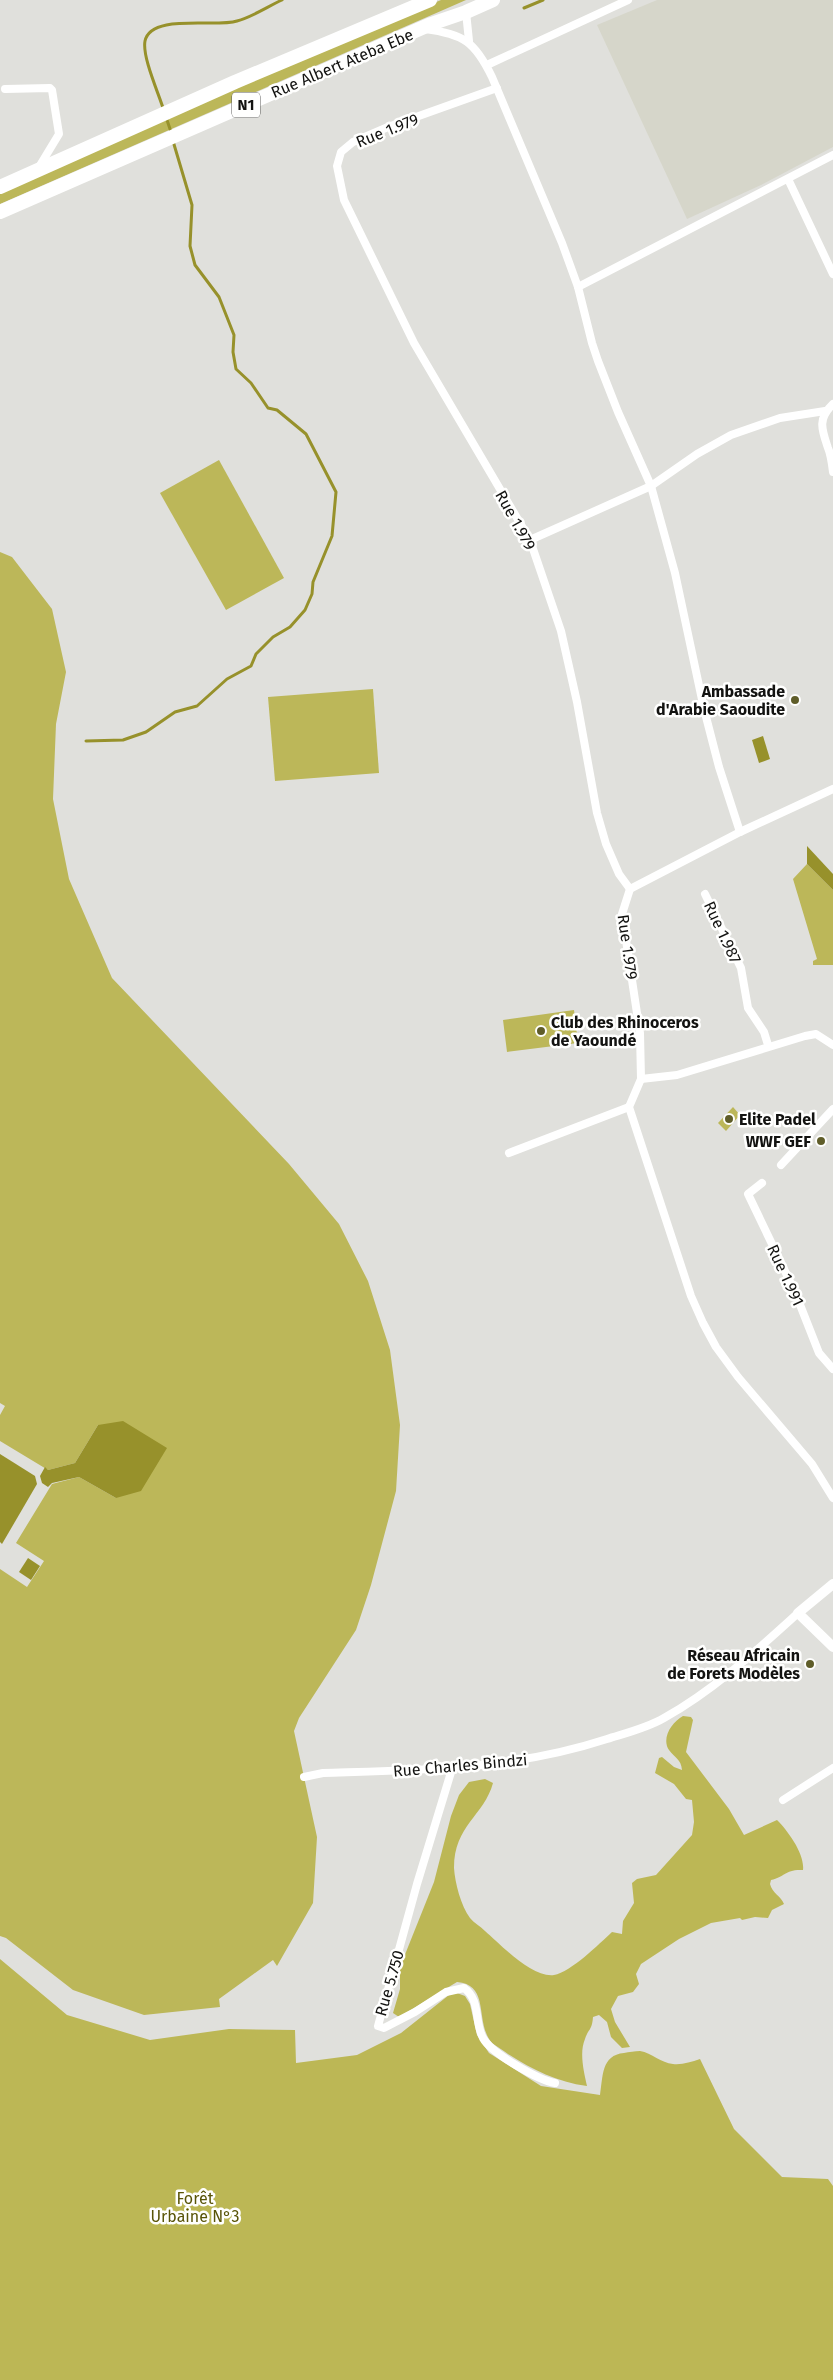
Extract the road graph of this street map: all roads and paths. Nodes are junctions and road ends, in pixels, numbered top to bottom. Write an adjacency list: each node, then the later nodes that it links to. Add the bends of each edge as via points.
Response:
1 (430, 0): 11 (highway, N1, via 235,82)
2 (493, 0): 4 (highway, Rue Albert Ateba Ebe / N1)
3 (628, 0): 7 (street)
4 (466, 12): 5 (highway, Rue Albert Ateba Ebe / N1); 6 (street)
5 (420, 29): 6 (street); 14 (highway, Rue Albert Ateba Ebe / N1)
6 (468, 41): 7 (street)
7 (486, 65): 8 (street)
8 (497, 88): 16 (street); 21 (street, Rue 1.979, via 353,142 341,152 337,166 344,200 414,343)
9 (5, 89): 11 (street, via 50,88 53,94 59,134)
10 (833, 155): 12 (street)
11 (37, 171): 13 (highway, N1)
12 (788, 179): 15 (street); 16 (street)
13 (0, 187)
14 (0, 212)
15 (833, 274)
16 (578, 287): 20 (street, via 592,343)
17 (833, 404): 18 (street)
18 (825, 411): 19 (street, via 821,431 829,449); 20 (street, via 780,418 731,435)
19 (833, 472)
20 (651, 486): 21 (street); 23 (street, via 675,573 704,709)
21 (530, 540): 24 (street, Rue 1.979, via 562,631 597,813 619,874)
22 (833, 788): 23 (street)
23 (740, 832): 24 (street)
24 (630, 889): 28 (street, Rue 1.979, via 622,914 640,1033)
25 (705, 894): 27 (street, Rue 1.987, via 741,968 748,1008 764,1032)
26 (833, 1045): 27 (street, via 816,1034)
27 (768, 1046): 28 (street, via 677,1075)
28 (641, 1079): 29 (street)
29 (629, 1107): 32 (street); 36 (street, via 691,1296 703,1323 738,1377 812,1464)
30 (831, 1111): 31 (street); 33 (street)
31 (833, 1121)
32 (509, 1153)
33 (781, 1165)
34 (762, 1183): 35 (street, Rue 1.991, via 748,1194 795,1292 819,1353)
35 (832, 1366)
36 (833, 1498)
37 (833, 1584): 38 (street, Rue Charles Bindzi)
38 (798, 1613): 39 (street); 41 (street, Rue Charles Bindzi, via 734,1670 663,1719 571,1751 524,1761)
39 (833, 1647)
40 (833, 1768): 43 (street)
41 (452, 1769): 42 (street, Rue Charles Bindzi, via 323,1773); 44 (street, Rue 5.750, via 378,2026 384,2028 446,1992 464,1988 473,1998 480,2031 488,2044 520,2068)
42 (304, 1777)
43 (782, 1800)
44 (555, 2083)

